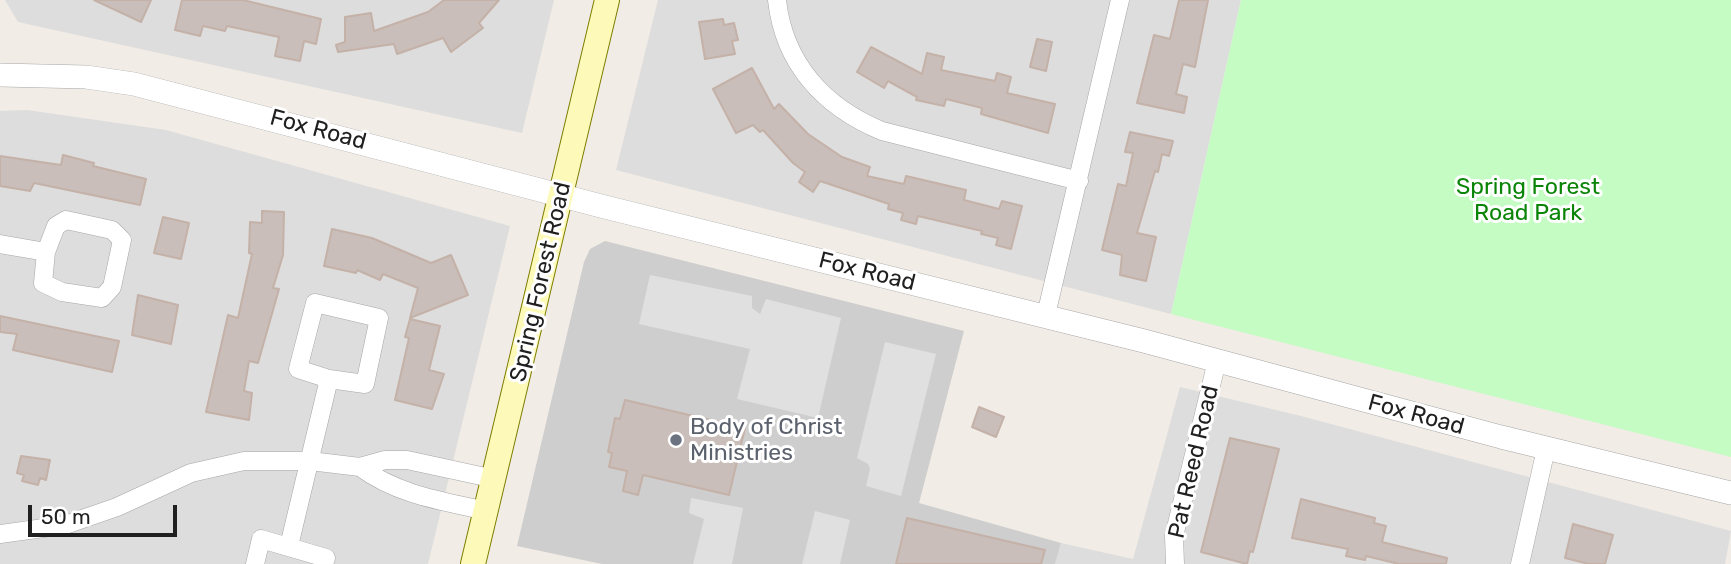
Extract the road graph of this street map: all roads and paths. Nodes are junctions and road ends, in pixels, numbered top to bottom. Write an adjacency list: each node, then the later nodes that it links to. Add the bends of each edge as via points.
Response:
1 (607, 0): 6 (main road, Spring Forest Road)
2 (776, 0): 5 (street, via 782,28 801,71 856,120 882,131)
3 (1120, 0): 5 (street)
4 (0, 75): 6 (street, Fox Road, via 86,77 134,84)
5 (1079, 181): 9 (street)
6 (561, 195): 9 (street, Fox Road); 15 (main road, Spring Forest Road)
7 (0, 244): 8 (street)
8 (46, 253): 8 (street, via 56,226 66,220 112,230 122,240 112,287 102,298 62,292 43,283)
9 (1046, 316): 10 (street, Fox Road)
10 (1217, 361): 12 (street, Fox Road); 23 (street, Pat Reed Road, via 1174,536)
11 (329, 379): 11 (street, via 298,369 314,303 379,318 365,384); 13 (street)
12 (1546, 449): 16 (street, Fox Road); 24 (street)
13 (310, 461): 14 (street); 18 (street, via 214,466 65,526); 19 (street)
14 (360, 467): 15 (street, via 407,460); 17 (street, via 403,491)
15 (495, 479): 17 (main road, Spring Forest Road)
16 (1731, 493)
17 (487, 511): 22 (main road, Spring Forest Road)
18 (0, 534)
19 (289, 546): 20 (street, via 261,539); 21 (street, via 326,558)
20 (255, 564)
21 (324, 564)
22 (473, 564)
23 (1175, 564)
24 (1520, 564)

